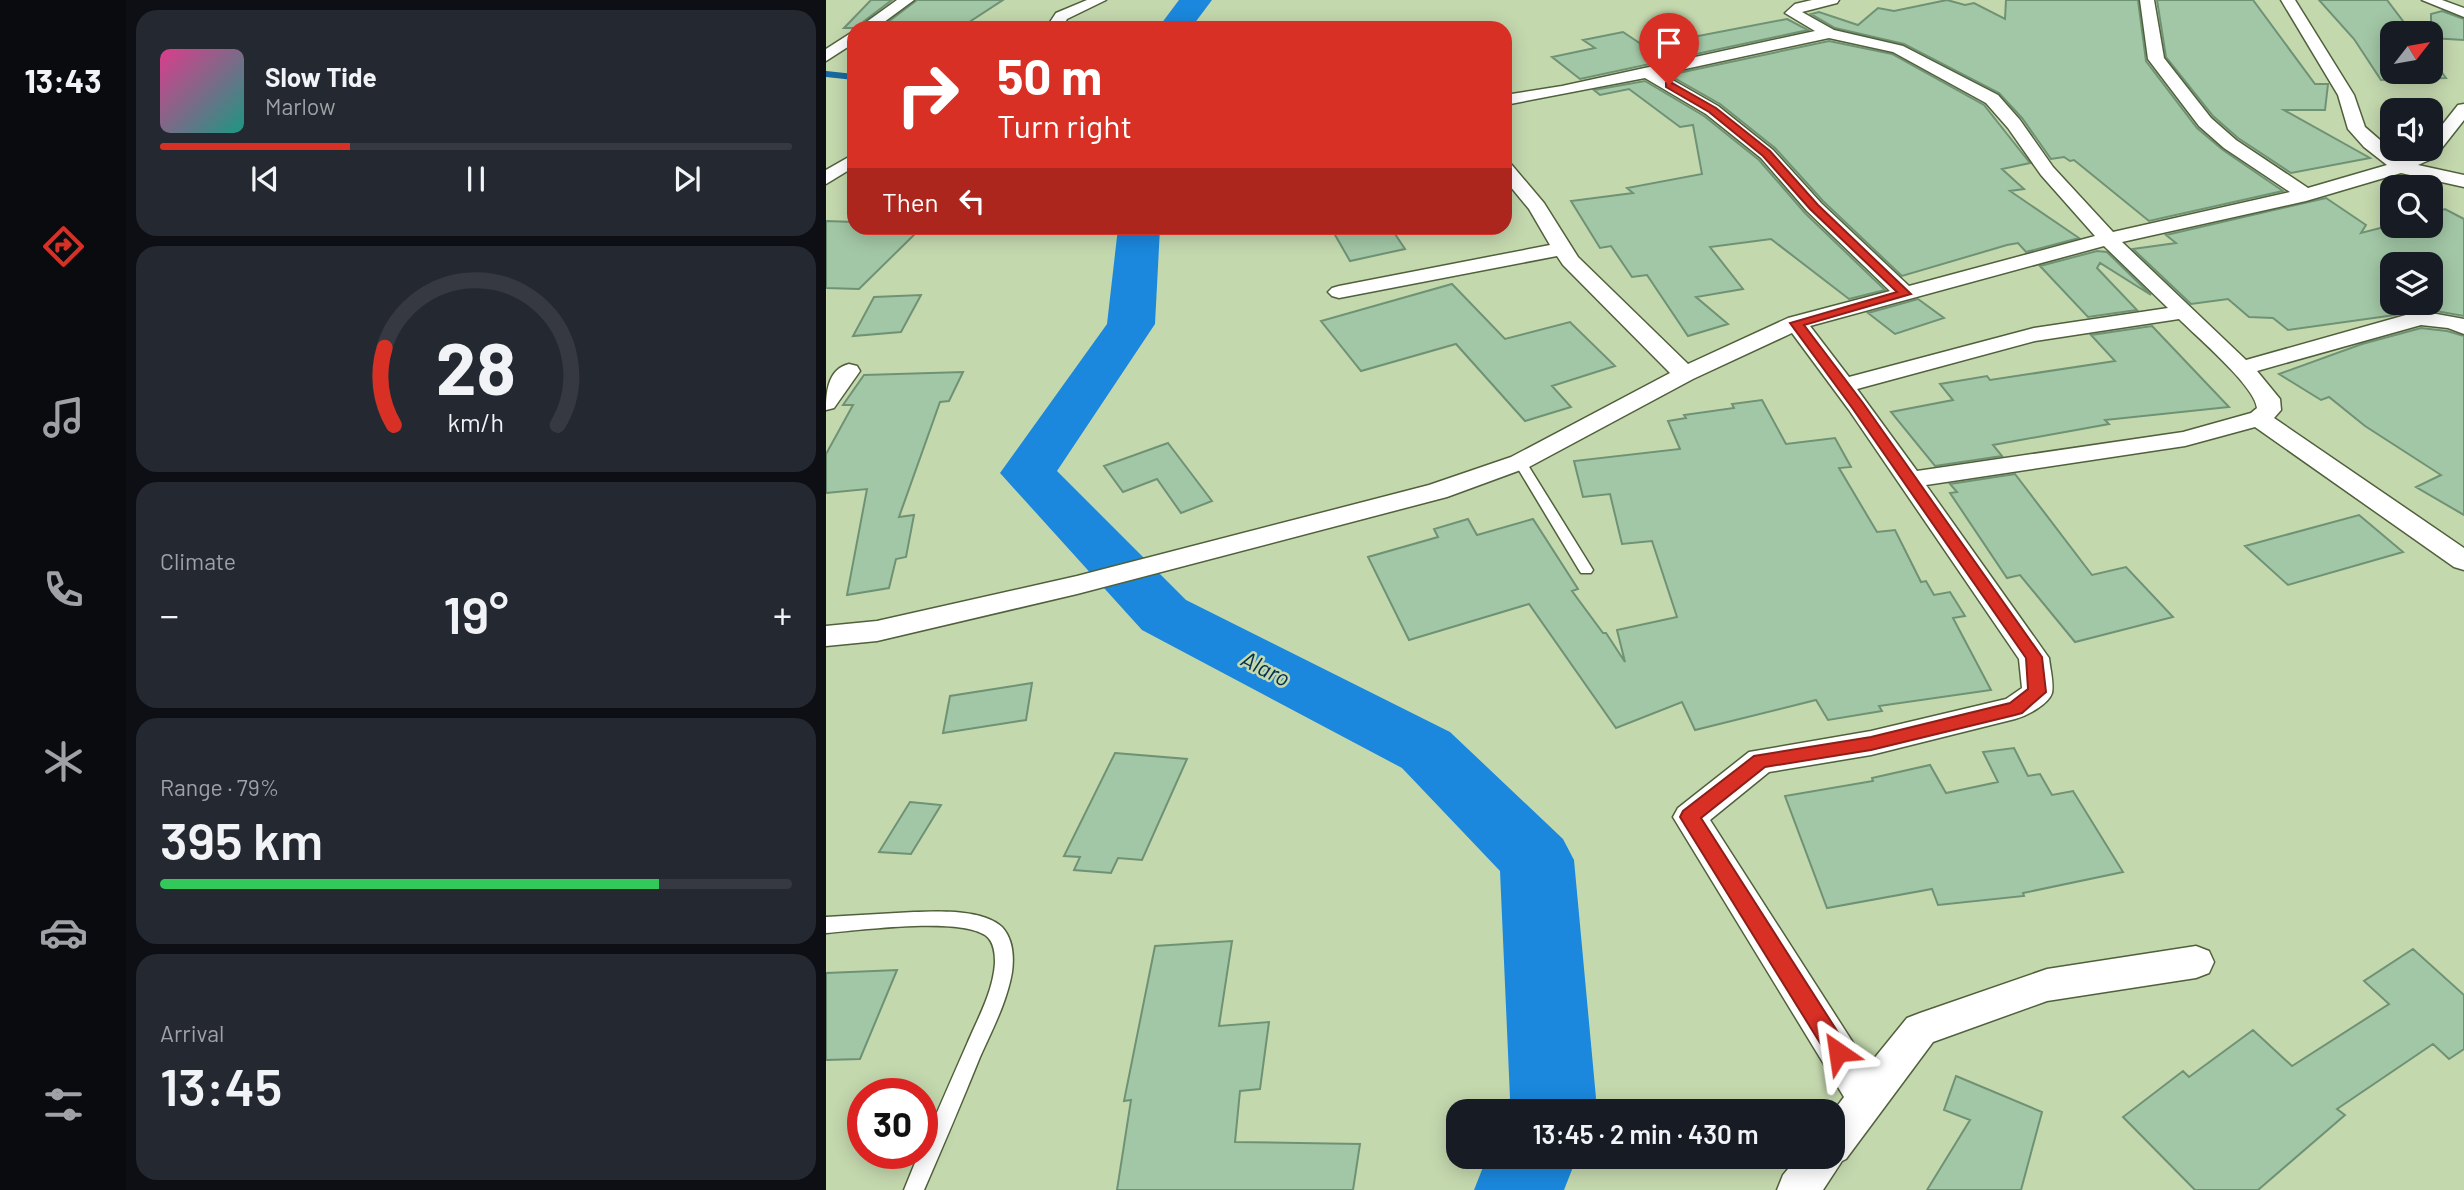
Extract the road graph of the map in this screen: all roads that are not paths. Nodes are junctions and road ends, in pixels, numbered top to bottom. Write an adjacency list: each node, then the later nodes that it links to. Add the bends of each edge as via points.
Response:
1 (906, 0): 8 (street)
2 (1099, 0): 9 (street)
3 (1832, 0): 10 (street, via 1792,13)
4 (2147, 0): 24 (street, via 2156,59 2205,122)
5 (2288, 0): 20 (street, via 2346,95 2357,129)
6 (2429, 0): 7 (street)
7 (2464, 13)
8 (876, 21)
9 (1059, 21)
10 (1829, 33): 13 (street); 25 (street, via 1898,49 1992,99 2047,171)
11 (847, 41): 12 (street)
12 (826, 56)
13 (1647, 72): 14 (street); 28 (street, via 1712,110 1767,154 1814,207)
14 (1512, 99)
15 (2464, 109): 16 (street)
16 (2443, 135)
17 (2413, 161): 20 (street)
18 (2438, 161): 23 (street)
19 (847, 164): 22 (street)
20 (2400, 167): 23 (street); 24 (street)
21 (1512, 177): 26 (street, via 1537,207)
22 (826, 178)
23 (2464, 180)
24 (2306, 195): 25 (street)
25 (2108, 239): 28 (street); 29 (street)
26 (1562, 249): 27 (street); 34 (street)
27 (1339, 292)
28 (1905, 294): 30 (street)
29 (2185, 312): 32 (street); 35 (street, via 2034,335)
30 (1796, 323): 34 (street); 35 (street)
31 (2464, 327): 32 (street, via 2420,318)
32 (2242, 368): 37 (street, via 2268,399 2269,410)
33 (849, 371): 36 (street)
34 (1685, 374): 38 (street)
35 (1843, 386): 39 (street)
36 (826, 403)
37 (2259, 418): 39 (street, via 2185,439); 40 (street)
38 (1520, 462): 41 (lane); 42 (street, via 1356,514 1077,585 877,631)
39 (1910, 480): 45 (street, via 2034,657 2037,692 2015,708 1871,743 1760,761 1690,817)
40 (2464, 561)
41 (1586, 570)
42 (826, 636)
43 (826, 925): 48 (lane, via 949,918 977,922 994,931 1004,951 996,998)
44 (2196, 962): 45 (street, via 2047,985 1920,1030)
45 (1867, 1099): 46 (street)
46 (1845, 1128)
47 (1814, 1169): 49 (street)
48 (914, 1190)
49 (1798, 1190)

